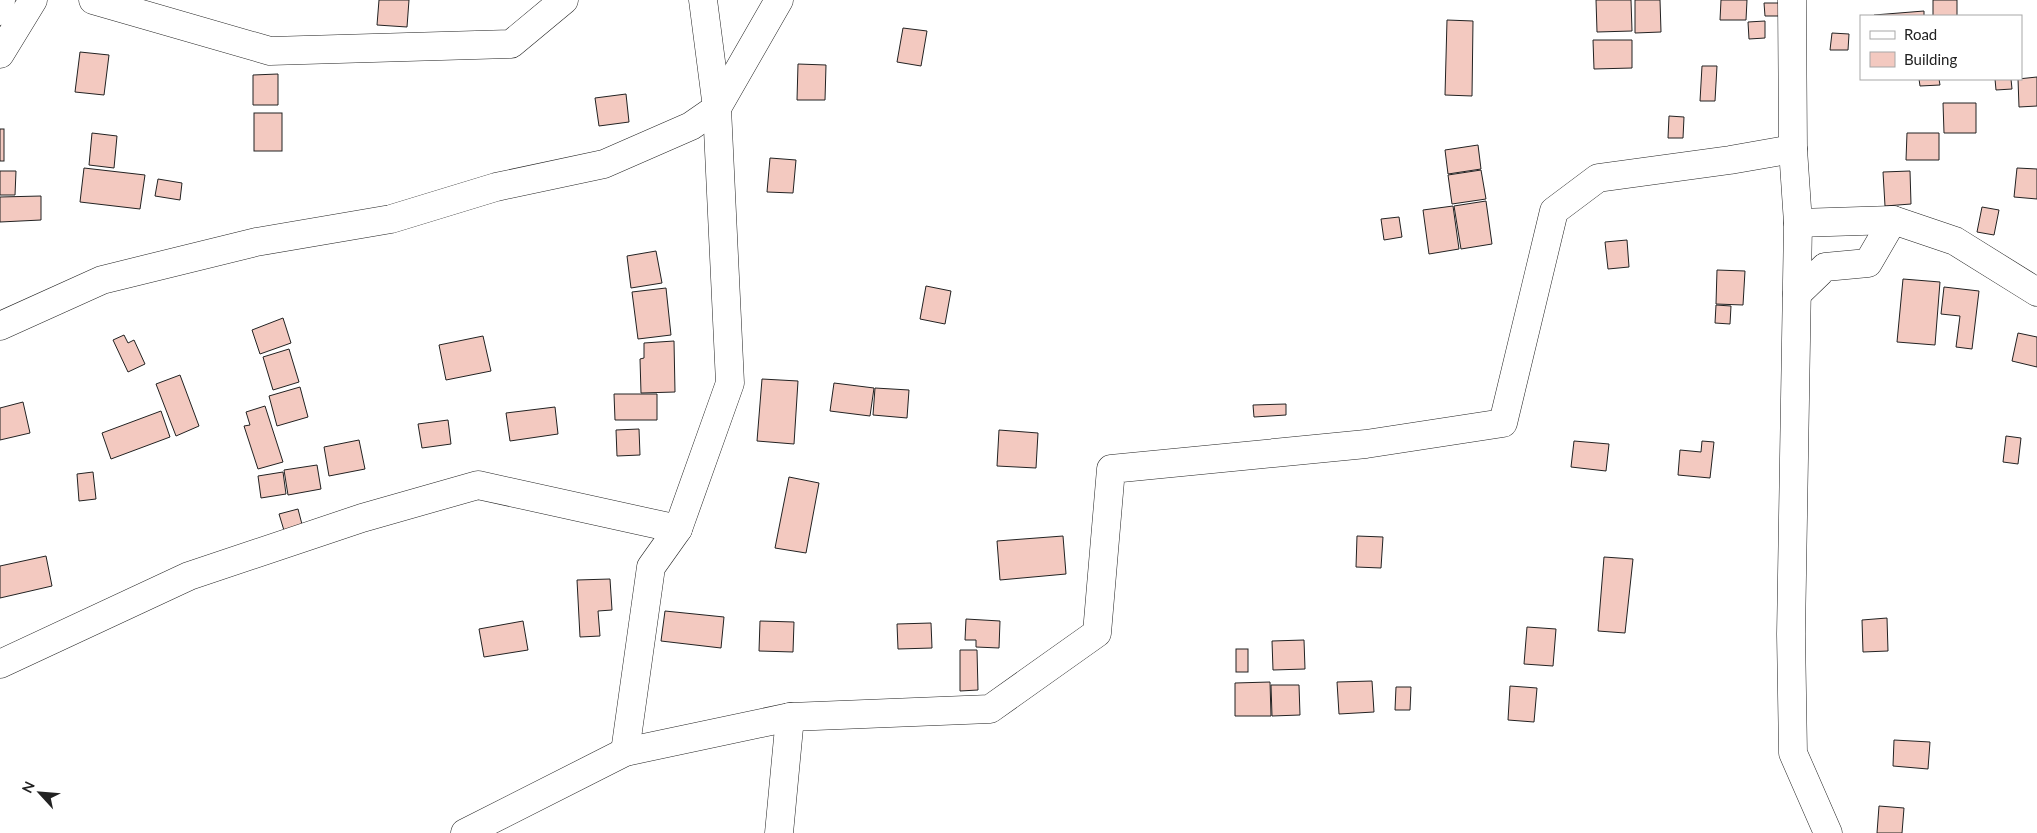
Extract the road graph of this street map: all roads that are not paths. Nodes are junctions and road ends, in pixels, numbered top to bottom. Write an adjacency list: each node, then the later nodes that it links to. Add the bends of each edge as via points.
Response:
1 (1, 0): 8 (street)
2 (33, 0): 9 (street)
3 (92, 0): 4 (street, via 270,51 511,44)
4 (564, 0)
5 (703, 0): 10 (street)
6 (780, 0): 10 (street)
7 (1792, 0): 11 (street)
8 (0, 11)
9 (0, 54)
10 (717, 108): 16 (street, via 691,126 604,164 496,187 390,219 256,242 102,280); 17 (street, via 730,383)
11 (1793, 149): 13 (street); 19 (street, via 1598,178 1554,211 1503,423 1366,444 1111,469 1097,632 990,709)
12 (1892, 220): 13 (street); 14 (street, via 1955,241); 15 (street, via 1868,262 1825,267)
13 (1798, 223): 15 (street)
14 (2037, 292)
15 (1797, 294): 23 (street, via 1791,634 1793,753)
16 (0, 326)
17 (678, 529): 18 (street, via 478,485 362,518 188,576); 20 (street, via 650,567)
18 (0, 664)
19 (790, 717): 20 (street); 22 (street)
20 (625, 752): 21 (street)
21 (465, 833)
22 (779, 833)
23 (1828, 833)

